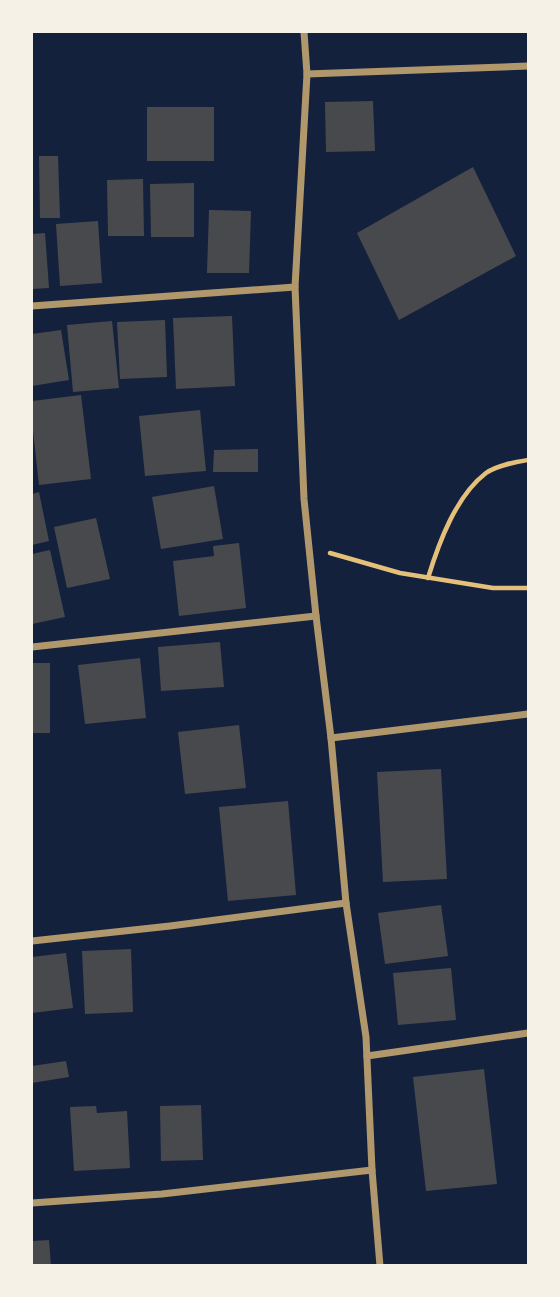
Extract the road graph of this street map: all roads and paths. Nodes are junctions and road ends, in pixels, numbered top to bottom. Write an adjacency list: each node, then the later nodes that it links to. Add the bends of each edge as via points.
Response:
1 (304, 32): 3 (street)
2 (528, 66): 3 (street)
3 (307, 74): 4 (street)
4 (296, 287): 5 (street); 7 (street)
5 (32, 306)
6 (528, 460): 8 (path, via 488,471 467,492 439,543)
7 (309, 547): 8 (path); 10 (street)
8 (428, 578): 9 (path)
9 (528, 589)
10 (316, 616): 11 (street); 13 (street)
11 (32, 647)
12 (528, 714): 13 (street)
13 (331, 737): 14 (street)
14 (346, 903): 15 (street); 17 (street)
15 (32, 941)
16 (528, 1033): 17 (street)
17 (367, 1056): 18 (street)
18 (372, 1170): 19 (street, via 162,1194); 20 (street)
19 (32, 1203)
20 (380, 1265)

